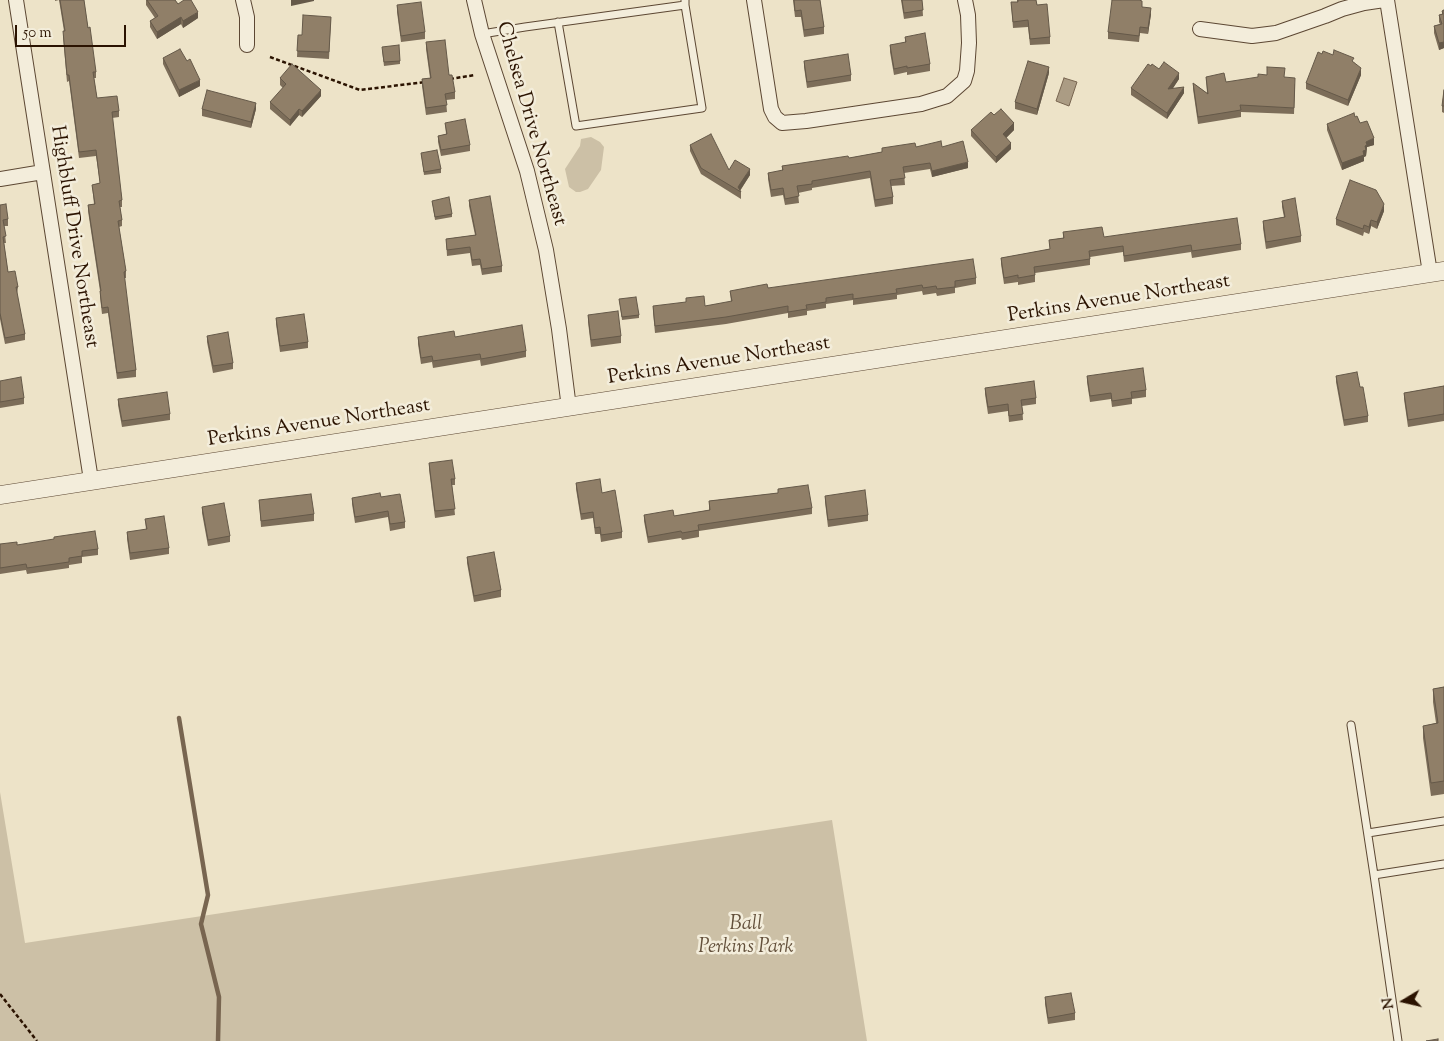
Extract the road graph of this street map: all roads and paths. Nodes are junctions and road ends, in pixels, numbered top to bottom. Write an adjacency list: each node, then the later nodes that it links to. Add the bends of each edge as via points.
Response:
1 (16, 0): 17 (street, Highbluff Drive Northeast)
2 (243, 0): 12 (street)
3 (474, 0): 11 (street, Chelsea Drive Northeast)
4 (754, 0): 5 (street, via 771,109 782,123 921,104 947,96 964,81 967,71 969,43)
5 (965, 0)
6 (1384, 0): 10 (street, via 1342,9 1276,33 1252,36)
7 (1387, 0): 19 (street)
8 (685, 2): 9 (lane); 9 (lane, via 702,108 576,126)
9 (558, 22): 11 (lane)
10 (1200, 28)
11 (482, 34): 20 (street, Chelsea Drive Northeast, via 527,171 546,250)
12 (247, 45)
13 (270, 57): 16 (path, via 360,90)
14 (475, 75): 15 (path)
15 (448, 79)
16 (430, 81)
17 (43, 172): 18 (street); 21 (street, Highbluff Drive Northeast)
18 (0, 179)
19 (1437, 272): 20 (street, Perkins Avenue Northeast)
20 (569, 408): 21 (street, Perkins Avenue Northeast)
21 (91, 480): 22 (street, Perkins Avenue Northeast)
22 (0, 495)
23 (1351, 725): 25 (lane)
24 (1444, 821): 25 (lane)
25 (1368, 833): 27 (lane)
26 (1444, 864): 27 (lane)
27 (1374, 876): 30 (lane)
28 (0, 994): 29 (path)
29 (37, 1041)
30 (1398, 1041)

